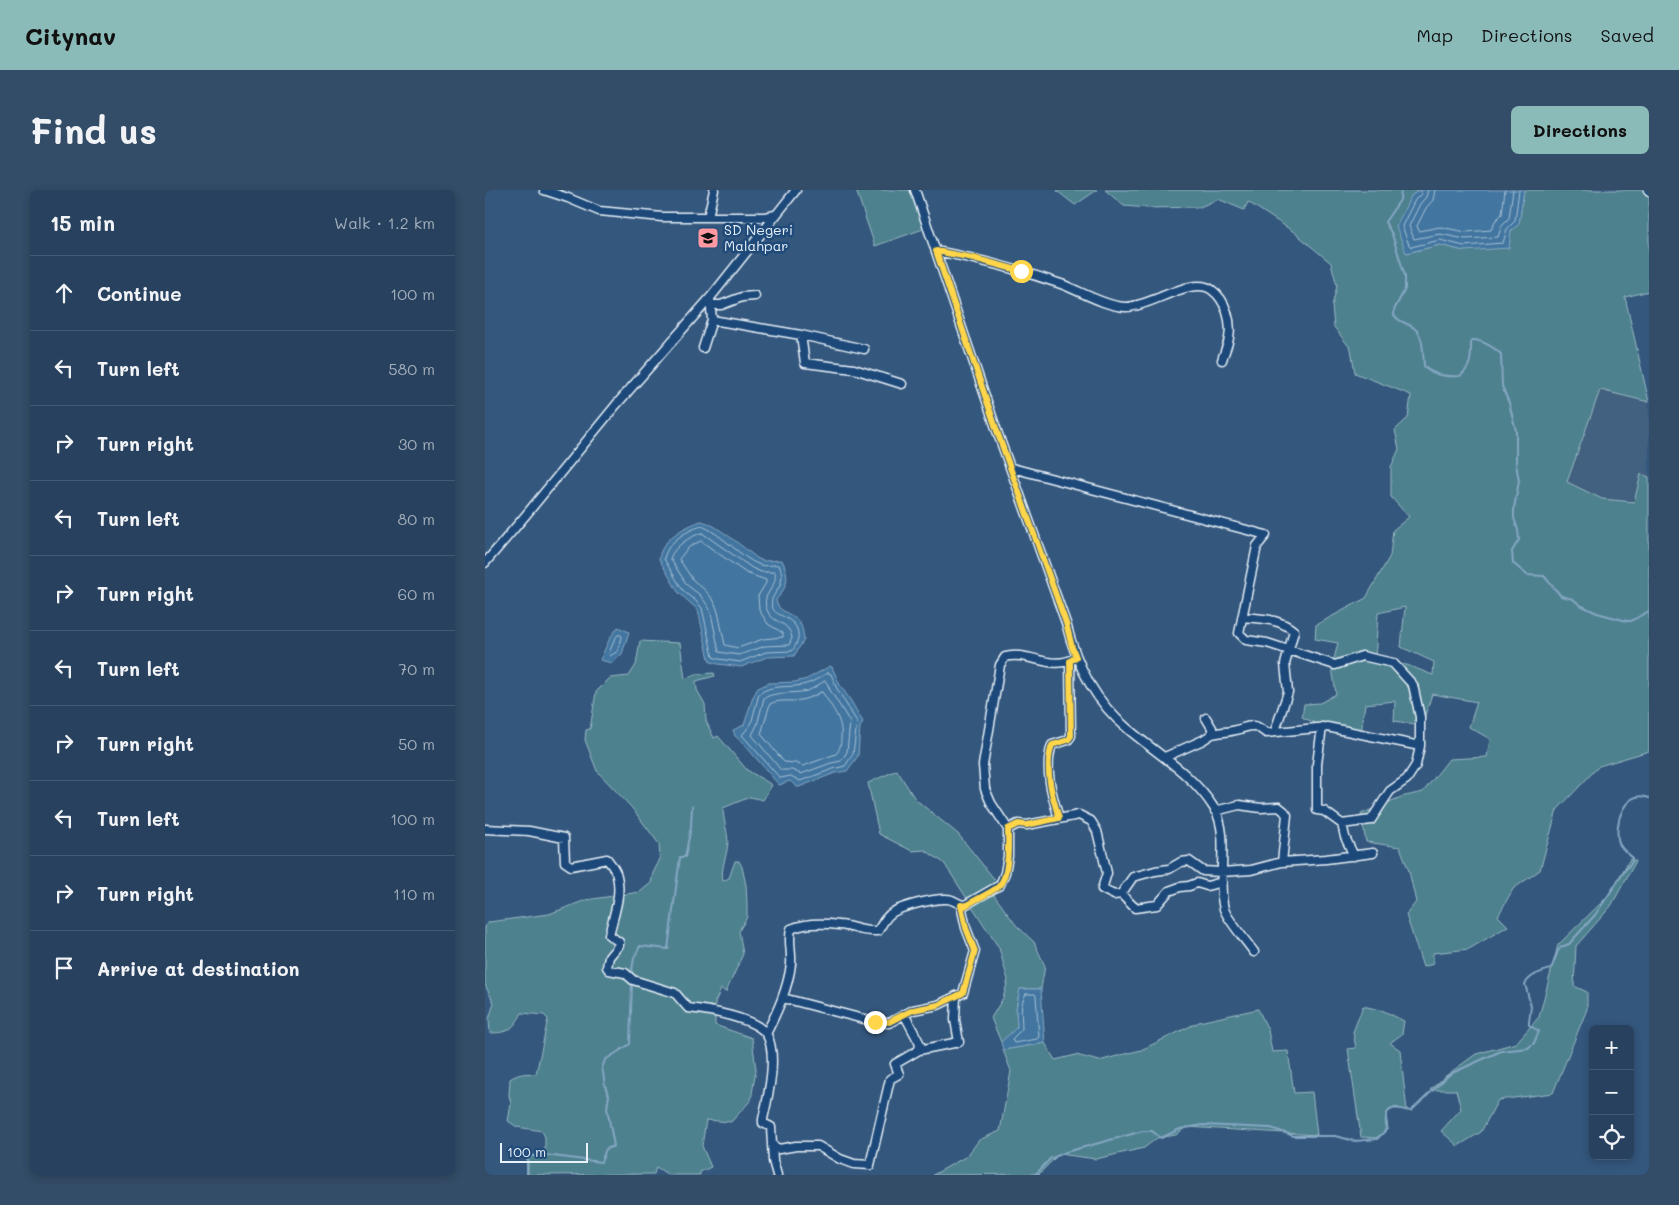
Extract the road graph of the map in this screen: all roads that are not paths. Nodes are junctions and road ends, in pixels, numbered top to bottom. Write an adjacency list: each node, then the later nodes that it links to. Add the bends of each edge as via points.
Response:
1 (544, 190): 6 (street, via 599,211 662,217)
2 (714, 190): 6 (street)
3 (796, 190): 5 (street)
4 (915, 190): 7 (street)
5 (775, 215): 6 (street); 9 (street)
6 (708, 217)
7 (936, 251): 14 (street, via 1021,271 1125,307 1190,288 1208,288 1221,298 1228,317 1229,337); 16 (street)
8 (755, 296): 9 (street, via 721,305)
9 (710, 302): 10 (street); 17 (street, via 679,331)
10 (712, 320): 11 (street); 12 (street)
11 (801, 335): 13 (street); 15 (street, via 805,362 854,369)
12 (703, 348)
13 (864, 349)
14 (1222, 360)
15 (903, 384)
16 (1012, 468): 18 (street, via 1266,534 1257,546); 20 (street, via 1066,623)
17 (485, 563)
18 (1242, 617): 19 (street, via 1239,633 1246,640); 19 (street, via 1286,624 1294,631)
19 (1289, 650): 23 (street, via 1285,664 1288,692); 25 (street, via 1335,665 1362,656 1393,663 1413,685 1420,717)
20 (1073, 659): 26 (street, via 1112,714); 28 (street, via 1071,736 1052,745 1050,751 1052,796); 31 (street, via 1057,664 1014,655 1005,657 1000,665 983,765 985,789)
21 (1206, 718): 24 (street)
22 (1322, 727): 23 (street); 25 (street); 29 (street, via 1317,764 1317,810)
23 (1275, 731): 24 (street, via 1266,733 1258,726 1249,725)
24 (1212, 734): 26 (street)
25 (1420, 746): 29 (street, via 1416,765 1407,779 1390,790 1371,820)
26 (1165, 757): 27 (street, via 1204,793)
27 (1215, 810): 34 (street, via 1239,805 1279,807 1287,815); 35 (street, via 1221,825)
28 (1059, 818): 31 (street, via 1018,824); 37 (street, via 1079,814 1091,821 1097,831 1107,873 1102,889 1114,895)
29 (1342, 824): 33 (street)
30 (485, 829): 43 (street, via 529,831 564,838 565,862 571,866 607,859 614,868 619,886 609,935 619,945 609,958 609,970 675,993 688,1008 750,1021)
31 (1008, 829): 38 (street, via 1008,856 1000,885 965,906)
32 (1373, 854): 33 (street)
33 (1353, 856): 34 (street)
34 (1282, 862): 35 (street, via 1251,870)
35 (1221, 872): 36 (street); 37 (street, via 1203,872 1189,861 1181,862 1169,869 1133,877)
36 (1222, 882): 37 (street, via 1180,887 1169,891 1157,905 1135,908); 39 (street, via 1224,910)
37 (1121, 894)
38 (961, 905): 40 (street, via 975,951 963,993); 41 (street, via 944,899 901,908 892,912 877,931 840,924 791,929 791,963)
39 (1254, 952)
40 (956, 996): 42 (street, via 938,1005); 44 (street, via 955,1020 959,1042)
41 (783, 998): 42 (street, via 875,1022 889,1022); 43 (street)
42 (904, 1014): 44 (street, via 920,1044)
43 (766, 1034): 45 (street, via 771,1050 771,1083 763,1123 771,1127)
44 (919, 1050): 45 (street, via 895,1064 899,1074 890,1079 870,1165 840,1159 818,1146 779,1150)
45 (772, 1145): 46 (street)
46 (777, 1175)

